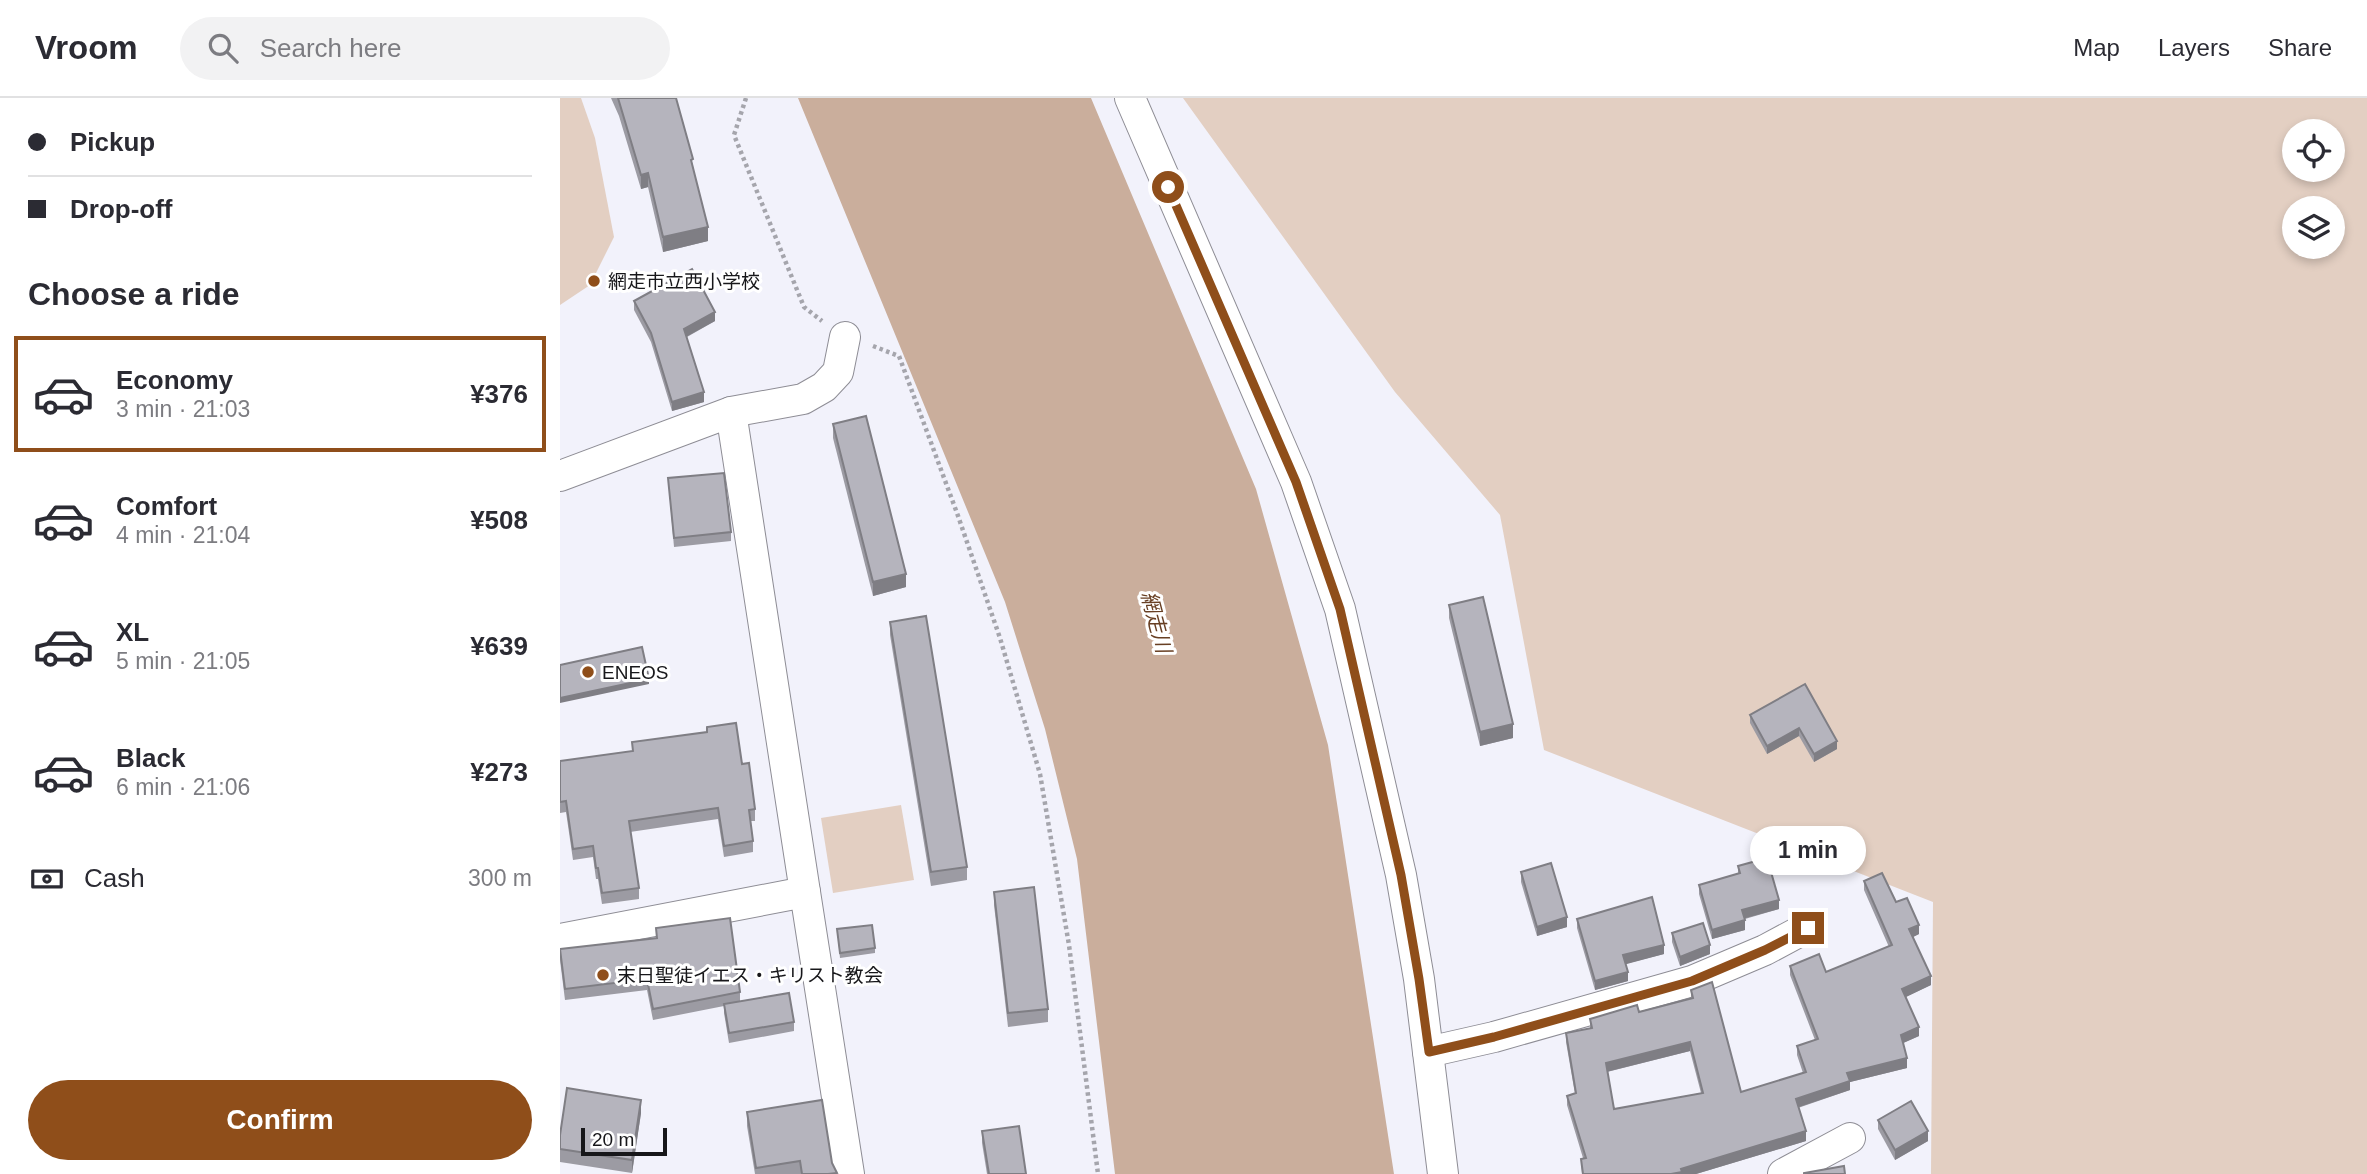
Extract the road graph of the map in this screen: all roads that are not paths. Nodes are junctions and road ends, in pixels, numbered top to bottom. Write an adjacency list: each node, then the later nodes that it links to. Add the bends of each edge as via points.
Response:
1 (1130, 98): 8 (street, via 1296,482 1340,609 1401,875)
2 (845, 337): 3 (street, via 838,372 824,387 803,399)
3 (731, 412): 4 (street); 5 (street)
4 (560, 476)
5 (805, 892): 7 (street); 10 (street)
6 (1808, 928): 8 (street, via 1692,981)
7 (560, 939)
8 (1429, 1052): 11 (street)
9 (1850, 1138): 12 (street)
10 (849, 1174)
11 (1443, 1174)
12 (1783, 1174)

